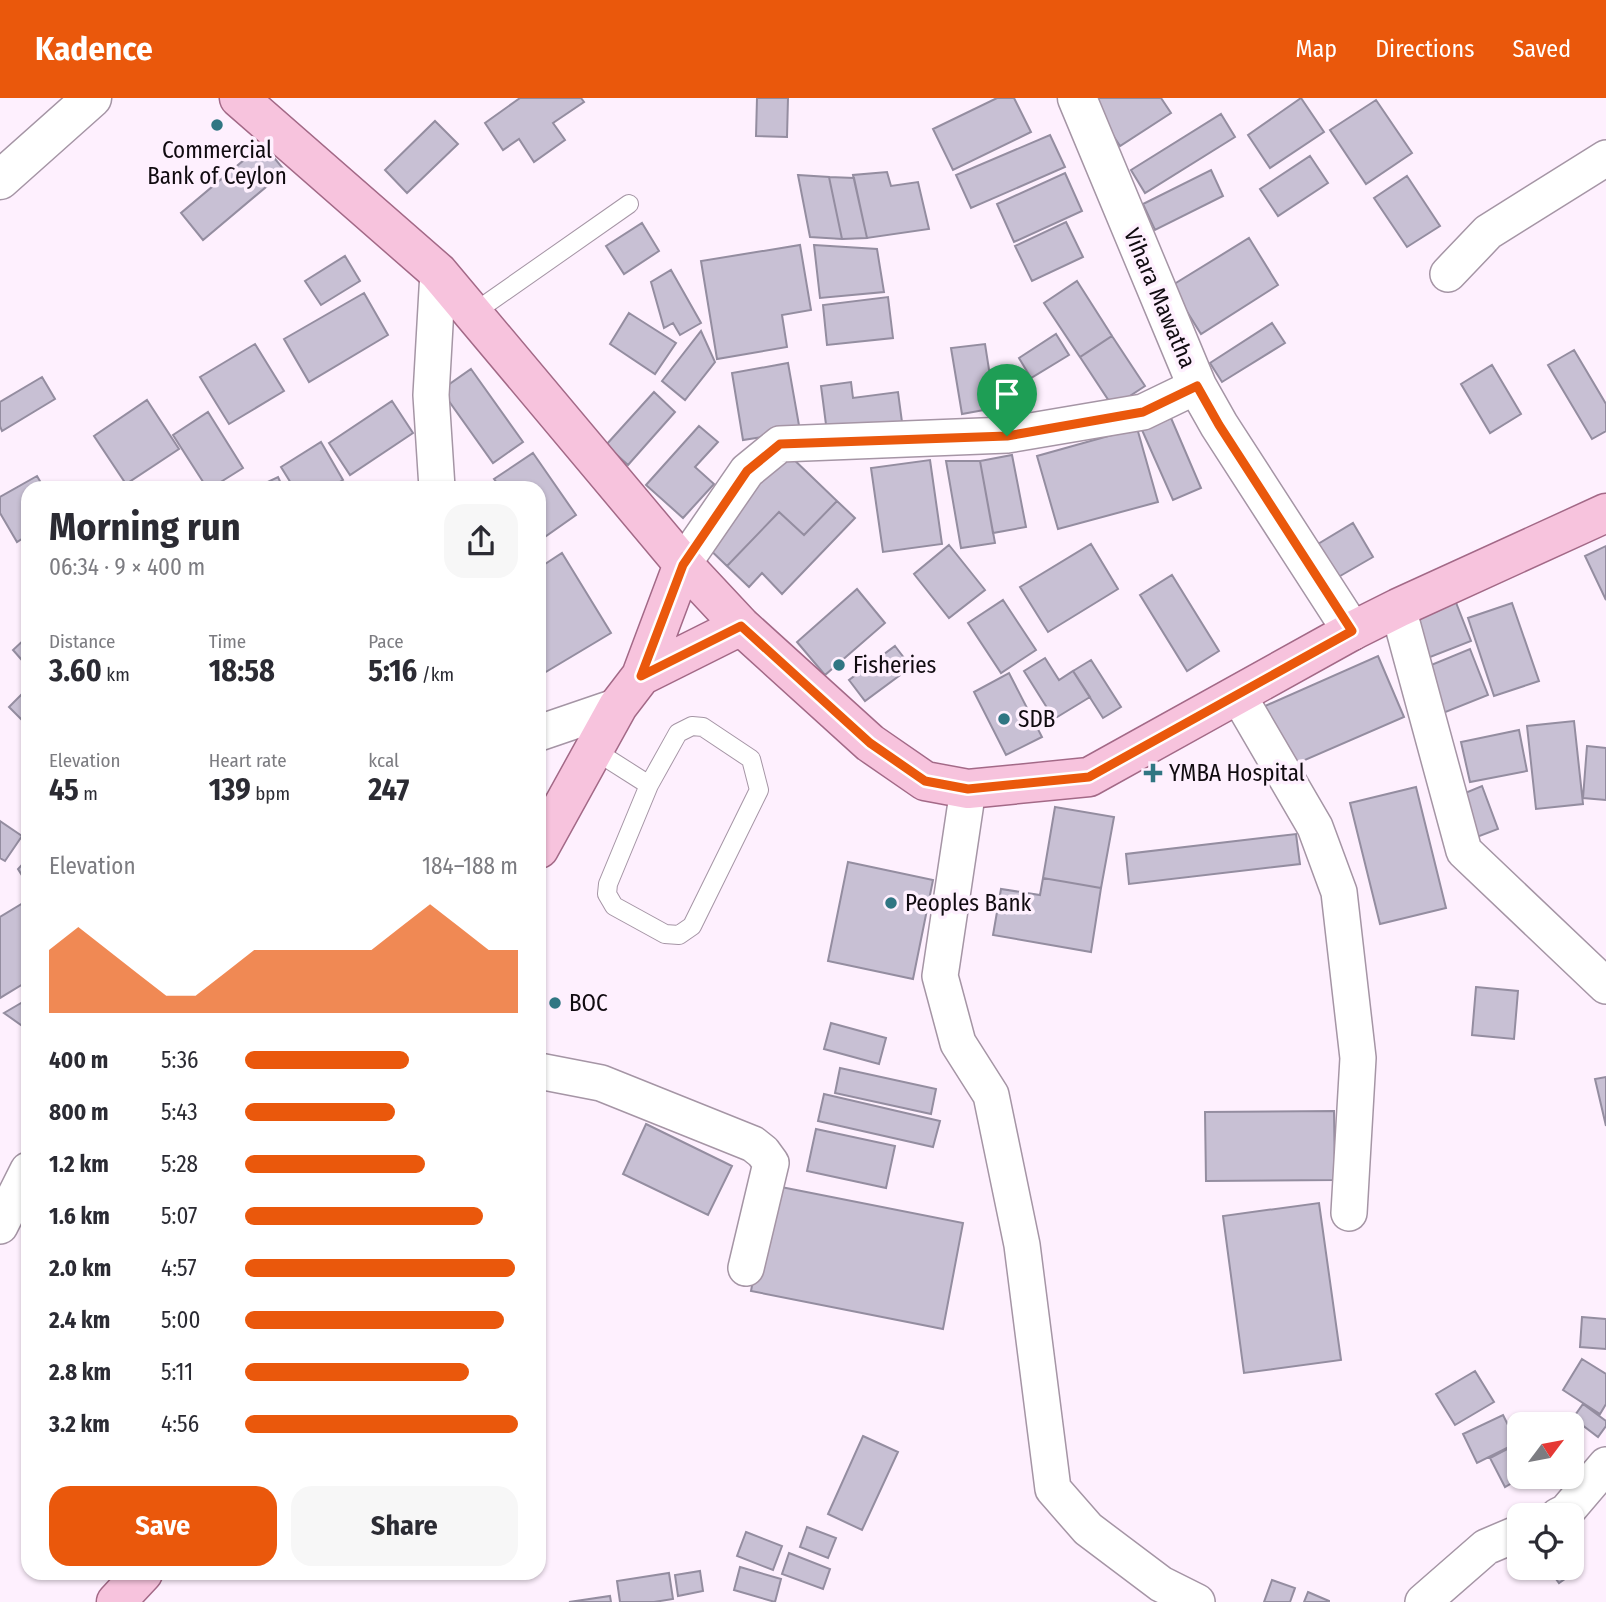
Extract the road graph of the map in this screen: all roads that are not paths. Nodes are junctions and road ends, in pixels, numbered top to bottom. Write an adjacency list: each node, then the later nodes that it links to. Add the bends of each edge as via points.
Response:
1 (92, 98): 5 (street)
2 (239, 98): 7 (main road)
3 (1077, 98): 10 (street, Vihara Mawatha)
4 (1606, 158): 8 (street, via 1488,232)
5 (0, 180)
6 (629, 204): 9 (lane)
7 (438, 272): 9 (main road); 11 (street, via 431,395)
8 (1448, 274)
9 (472, 314): 13 (main road)
10 (1197, 386): 13 (street, via 1143,412 1007,436 780,444 747,471); 16 (street, Vihara Mawatha)
11 (437, 481)
12 (1606, 513): 14 (main road)
13 (683, 565): 15 (main road); 17 (main road)
14 (1398, 608): 16 (main road); 24 (street, via 1464,851)
15 (741, 626): 17 (main road); 22 (main road, via 870,743 925,781)
16 (1352, 631): 18 (main road)
17 (629, 691): 19 (street); 20 (main road)
18 (1238, 695): 22 (main road, via 1089,777); 27 (street, via 1315,827 1339,892 1358,1058)
19 (546, 730)
20 (594, 750): 21 (lane); 23 (main road)
21 (649, 785): 21 (lane, via 678,733 692,726 703,727 751,759 759,790 692,926 679,934 665,934 614,905 607,894)
22 (968, 789): 35 (street, via 940,976 958,1044 991,1095 1022,1245 1053,1489 1088,1529 1161,1584)
23 (546, 836)
24 (1606, 986)
25 (546, 1072): 29 (street, via 601,1083 763,1152 771,1163)
26 (21, 1184): 28 (street)
27 (1349, 1213)
28 (0, 1226)
29 (746, 1268)
30 (1606, 1465): 31 (street)
31 (1574, 1503)
32 (1507, 1538): 36 (street, via 1486,1547)
33 (136, 1580): 34 (main road)
34 (116, 1602)
35 (1197, 1602)
36 (1423, 1602)

